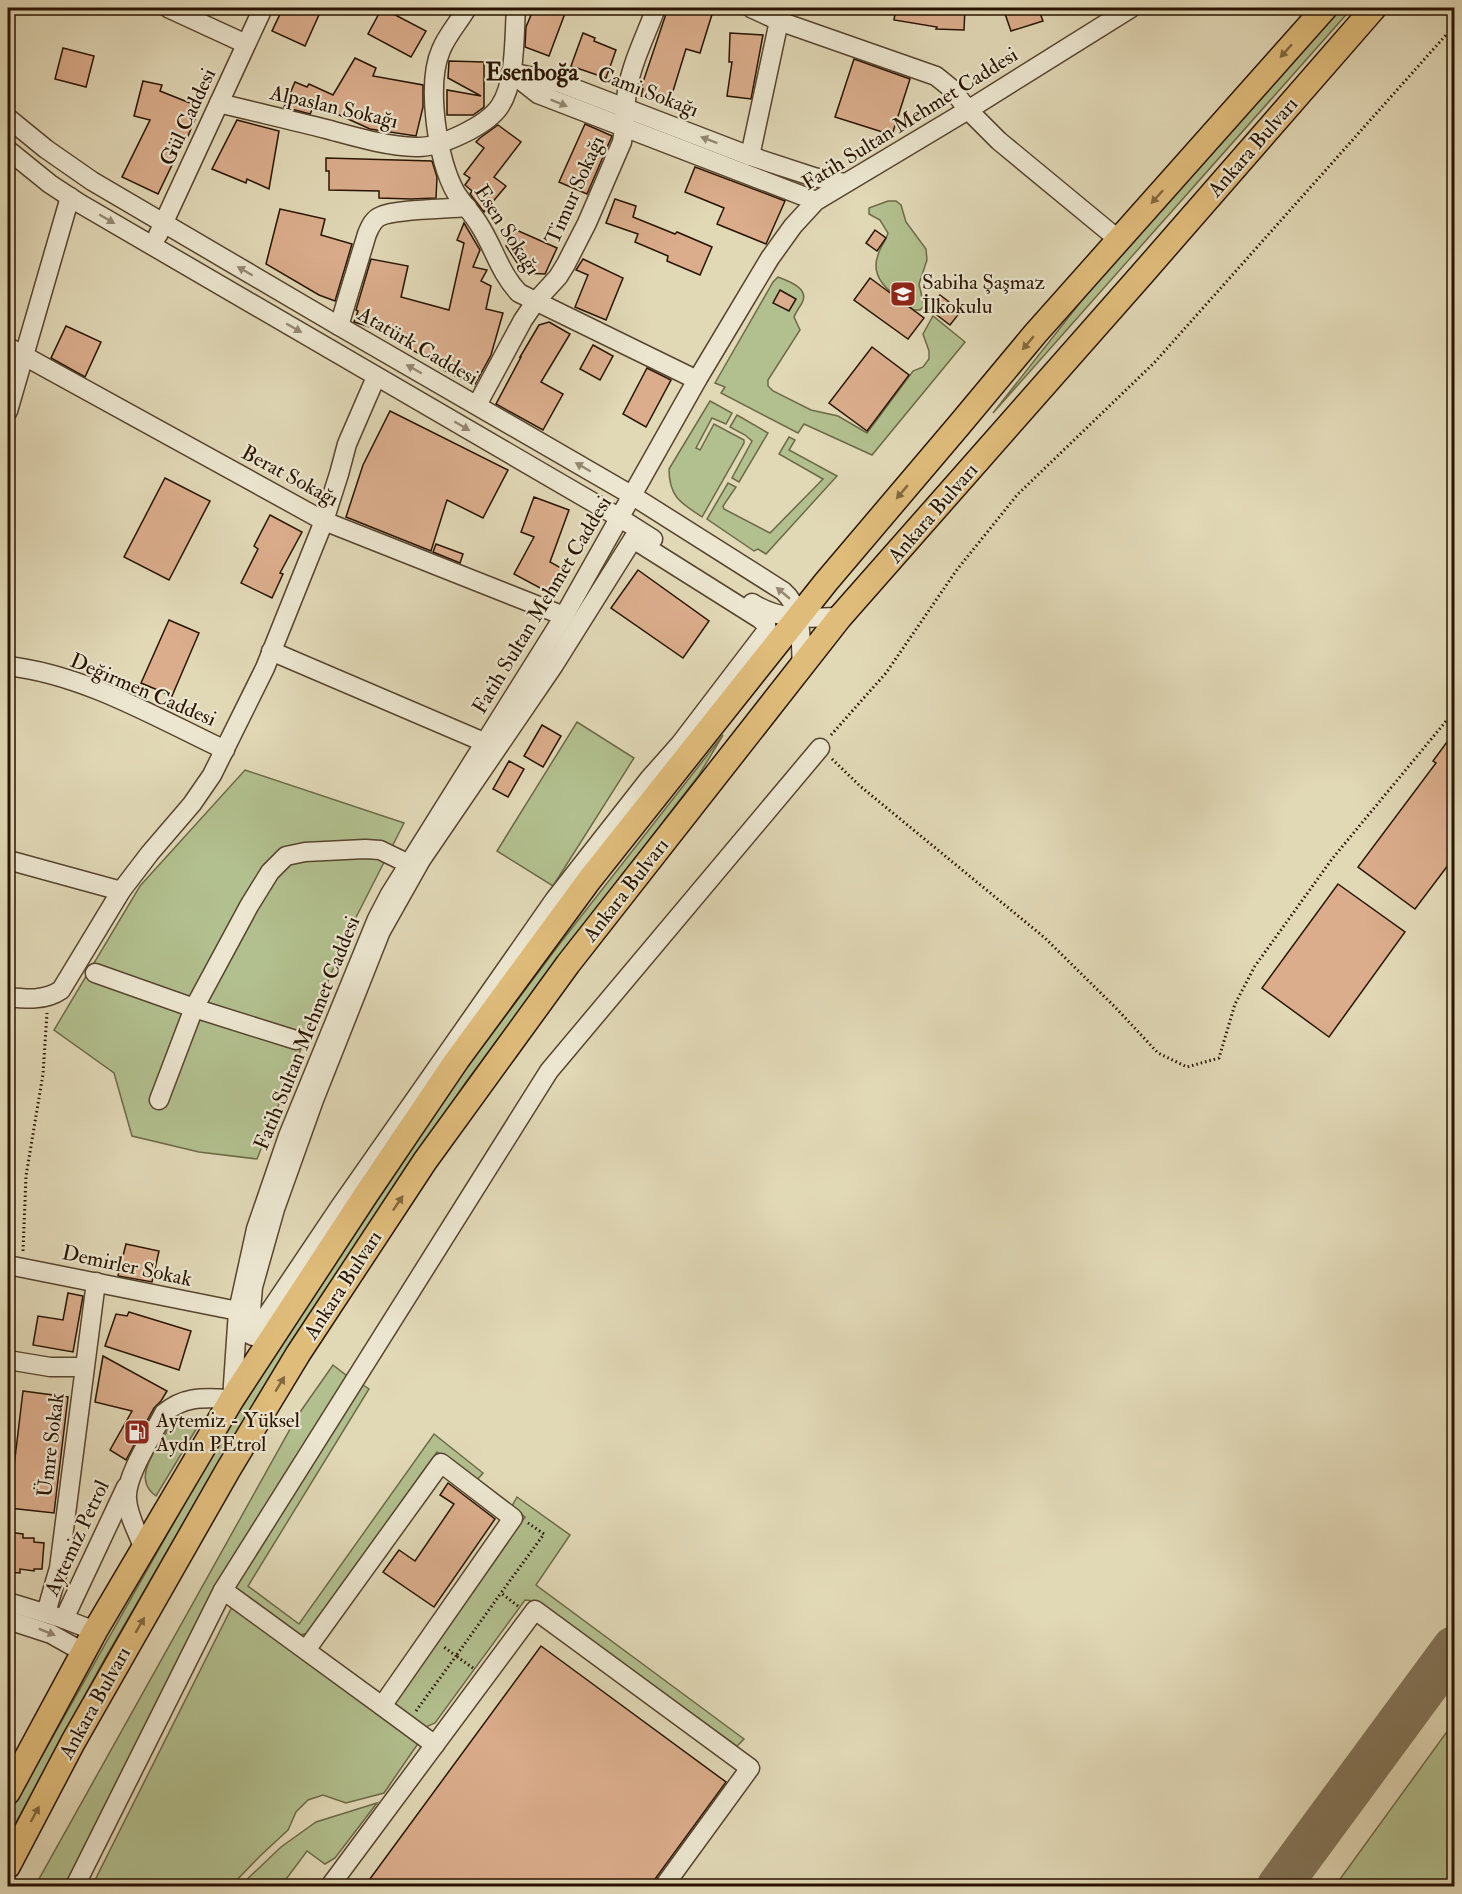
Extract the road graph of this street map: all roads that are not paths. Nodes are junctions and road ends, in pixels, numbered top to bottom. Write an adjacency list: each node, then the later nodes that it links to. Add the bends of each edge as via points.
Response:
1 (168, 8): 11 (street)
2 (263, 8): 11 (street, Gül Caddesi)
3 (466, 8): 18 (street, Esen Sokağı, via 441,50 436,68)
4 (516, 8): 12 (street, Alpaslan Sokağı)
5 (657, 8): 14 (street, Timur Sokağı, via 638,53)
6 (751, 8): 10 (street)
7 (1131, 8): 15 (street, Fatih Sultan Mehmet Caddesi)
8 (1325, 8): 26 (main road, Ankara Bulvarı, one-way to 26)
9 (1374, 8): 40 (main road, Ankara Bulvarı)
10 (779, 21): 15 (street, via 936,76); 20 (street)
11 (246, 44): 13 (street, Gül Caddesi)
12 (511, 72): 14 (street, Cami Sokağı, via 560,83); 17 (street, Cami Sokağı, one-way to 17, via 538,94); 18 (street, Alpaslan Sokağı, via 505,96 492,116)
13 (219, 103): 18 (street, Alpaslan Sokağı, via 376,142 418,147); 25 (street, Gül Caddesi)
14 (626, 109): 17 (street, Timur Sokağı); 20 (street, Cami Sokağı, one-way to 14)
15 (968, 110): 21 (street, Fatih Sultan Mehmet Caddesi); 26 (street, via 999,141)
16 (8, 118): 25 (street, Atatürk Caddesi, via 74,170)
17 (625, 129): 23 (street, Cami Sokağı); 28 (street, Timur Sokağı, via 587,223 558,277)
18 (438, 143): 24 (street, Esen Sokağı, via 449,179)
19 (8, 150): 22 (street)
20 (750, 156): 21 (street, Cami Sokağı)
21 (845, 183): 23 (street, Fatih Sultan Mehmet Caddesi)
22 (70, 197): 27 (street, one-way to 27); 31 (street)
23 (816, 201): 33 (street, Fatih Sultan Mehmet Caddesi, via 770,258)
24 (467, 207): 28 (street, Esen Sokağı, via 511,284); 29 (street, via 393,213 372,223)
25 (164, 224): 27 (street, Gül Caddesi); 29 (street, Atatürk Caddesi, one-way to 25)
26 (1119, 240): 41 (main road, Ankara Bulvarı, one-way to 41)
27 (152, 245): 32 (street, one-way to 32)
28 (536, 301): 33 (street, Esen Sokağı); 34 (street, Timur Sokağı)
29 (339, 326): 34 (street, Atatürk Caddesi, one-way to 29)
30 (8, 347): 31 (street, Berat Sokağı)
31 (24, 357): 35 (street); 38 (street, Berat Sokağı)
32 (376, 376): 37 (street, one-way to 37); 38 (street, via 347,444)
33 (697, 380): 36 (street, Fatih Sultan Mehmet Caddesi)
34 (477, 405): 36 (street, Atatürk Caddesi, one-way to 34)
35 (8, 411)
36 (633, 496): 37 (street, Fatih Sultan Mehmet Caddesi); 41 (street, Atatürk Caddesi, one-way to 36, via 783,591)
37 (620, 518): 39 (street, Fatih Sultan Mehmet Caddesi); 41 (street, via 757,606 783,617)
38 (324, 521): 39 (street, Berat Sokağı); 42 (street)
39 (564, 616): 46 (street, Fatih Sultan Mehmet Caddesi)
40 (840, 617): 41 (street); 45 (main road, Ankara Bulvarı)
41 (798, 618): 45 (street, Atatürk Caddesi); 62 (main road, Ankara Bulvarı, via 590,879 457,1060)
42 (271, 651): 46 (street); 48 (street)
43 (554, 665): 43 (street, via 633,539 760,619 768,630 555,899 253,1336 249,1334 251,1298 275,1209 381,932 421,860)
44 (8, 666): 48 (street, Değirmen Caddesi, via 49,674 106,694)
45 (802, 667): 76 (main road, Ankara Bulvarı, one-way to 45, via 73,1742 222,1480 347,1278 425,1161 568,964)
46 (486, 742): 50 (street, Fatih Sultan Mehmet Caddesi)
47 (820, 748): 65 (street, via 549,1071)
48 (225, 750): 51 (street, via 192,804)
49 (8, 860): 51 (street)
50 (409, 864): 54 (street, via 380,850 365,849 286,856 270,872 249,906); 59 (street, Fatih Sultan Mehmet Caddesi, via 377,919 288,1136 256,1229)
51 (121, 891): 53 (street, via 61,990 49,997)
52 (95, 973): 54 (street)
53 (8, 997)
54 (194, 1008): 55 (street); 56 (street)
55 (296, 1040)
56 (159, 1100)
57 (15, 1266): 58 (street, Demirler Sokak)
58 (96, 1282): 59 (street, Demirler Sokak); 61 (street, Ümre Sokak)
59 (238, 1311): 62 (street, Fatih Sultan Mehmet Caddesi)
60 (8, 1360): 61 (street, via 50,1367)
61 (83, 1367): 67 (street, Ümre Sokak, via 58,1568)
62 (232, 1399): 63 (street, Aytemiz Petrol, via 198,1397 171,1407 164,1413); 64 (main road, Ankara Bulvarı)
63 (131, 1476): 64 (street, Aytemiz Petrol, via 127,1499); 68 (street, Aytemiz Petrol)
64 (144, 1549): 70 (main road, Ankara Bulvarı)
65 (223, 1590): 71 (street); 77 (street)
66 (8, 1602): 67 (street)
67 (46, 1613): 68 (street)
68 (64, 1619): 70 (street)
69 (8, 1620): 72 (street, one-way to 72, via 51,1634)
70 (95, 1631): 72 (main road, Ankara Bulvarı)
71 (306, 1650): 73 (street); 73 (street, via 441,1463 513,1518)
72 (83, 1652): 75 (main road, Ankara Bulvarı)
73 (382, 1706): 74 (street)
74 (435, 1745): 78 (street); 79 (street, via 535,1610 750,1768)
75 (8, 1792)
76 (8, 1866)
77 (75, 1887)
78 (330, 1887)
79 (664, 1887)

